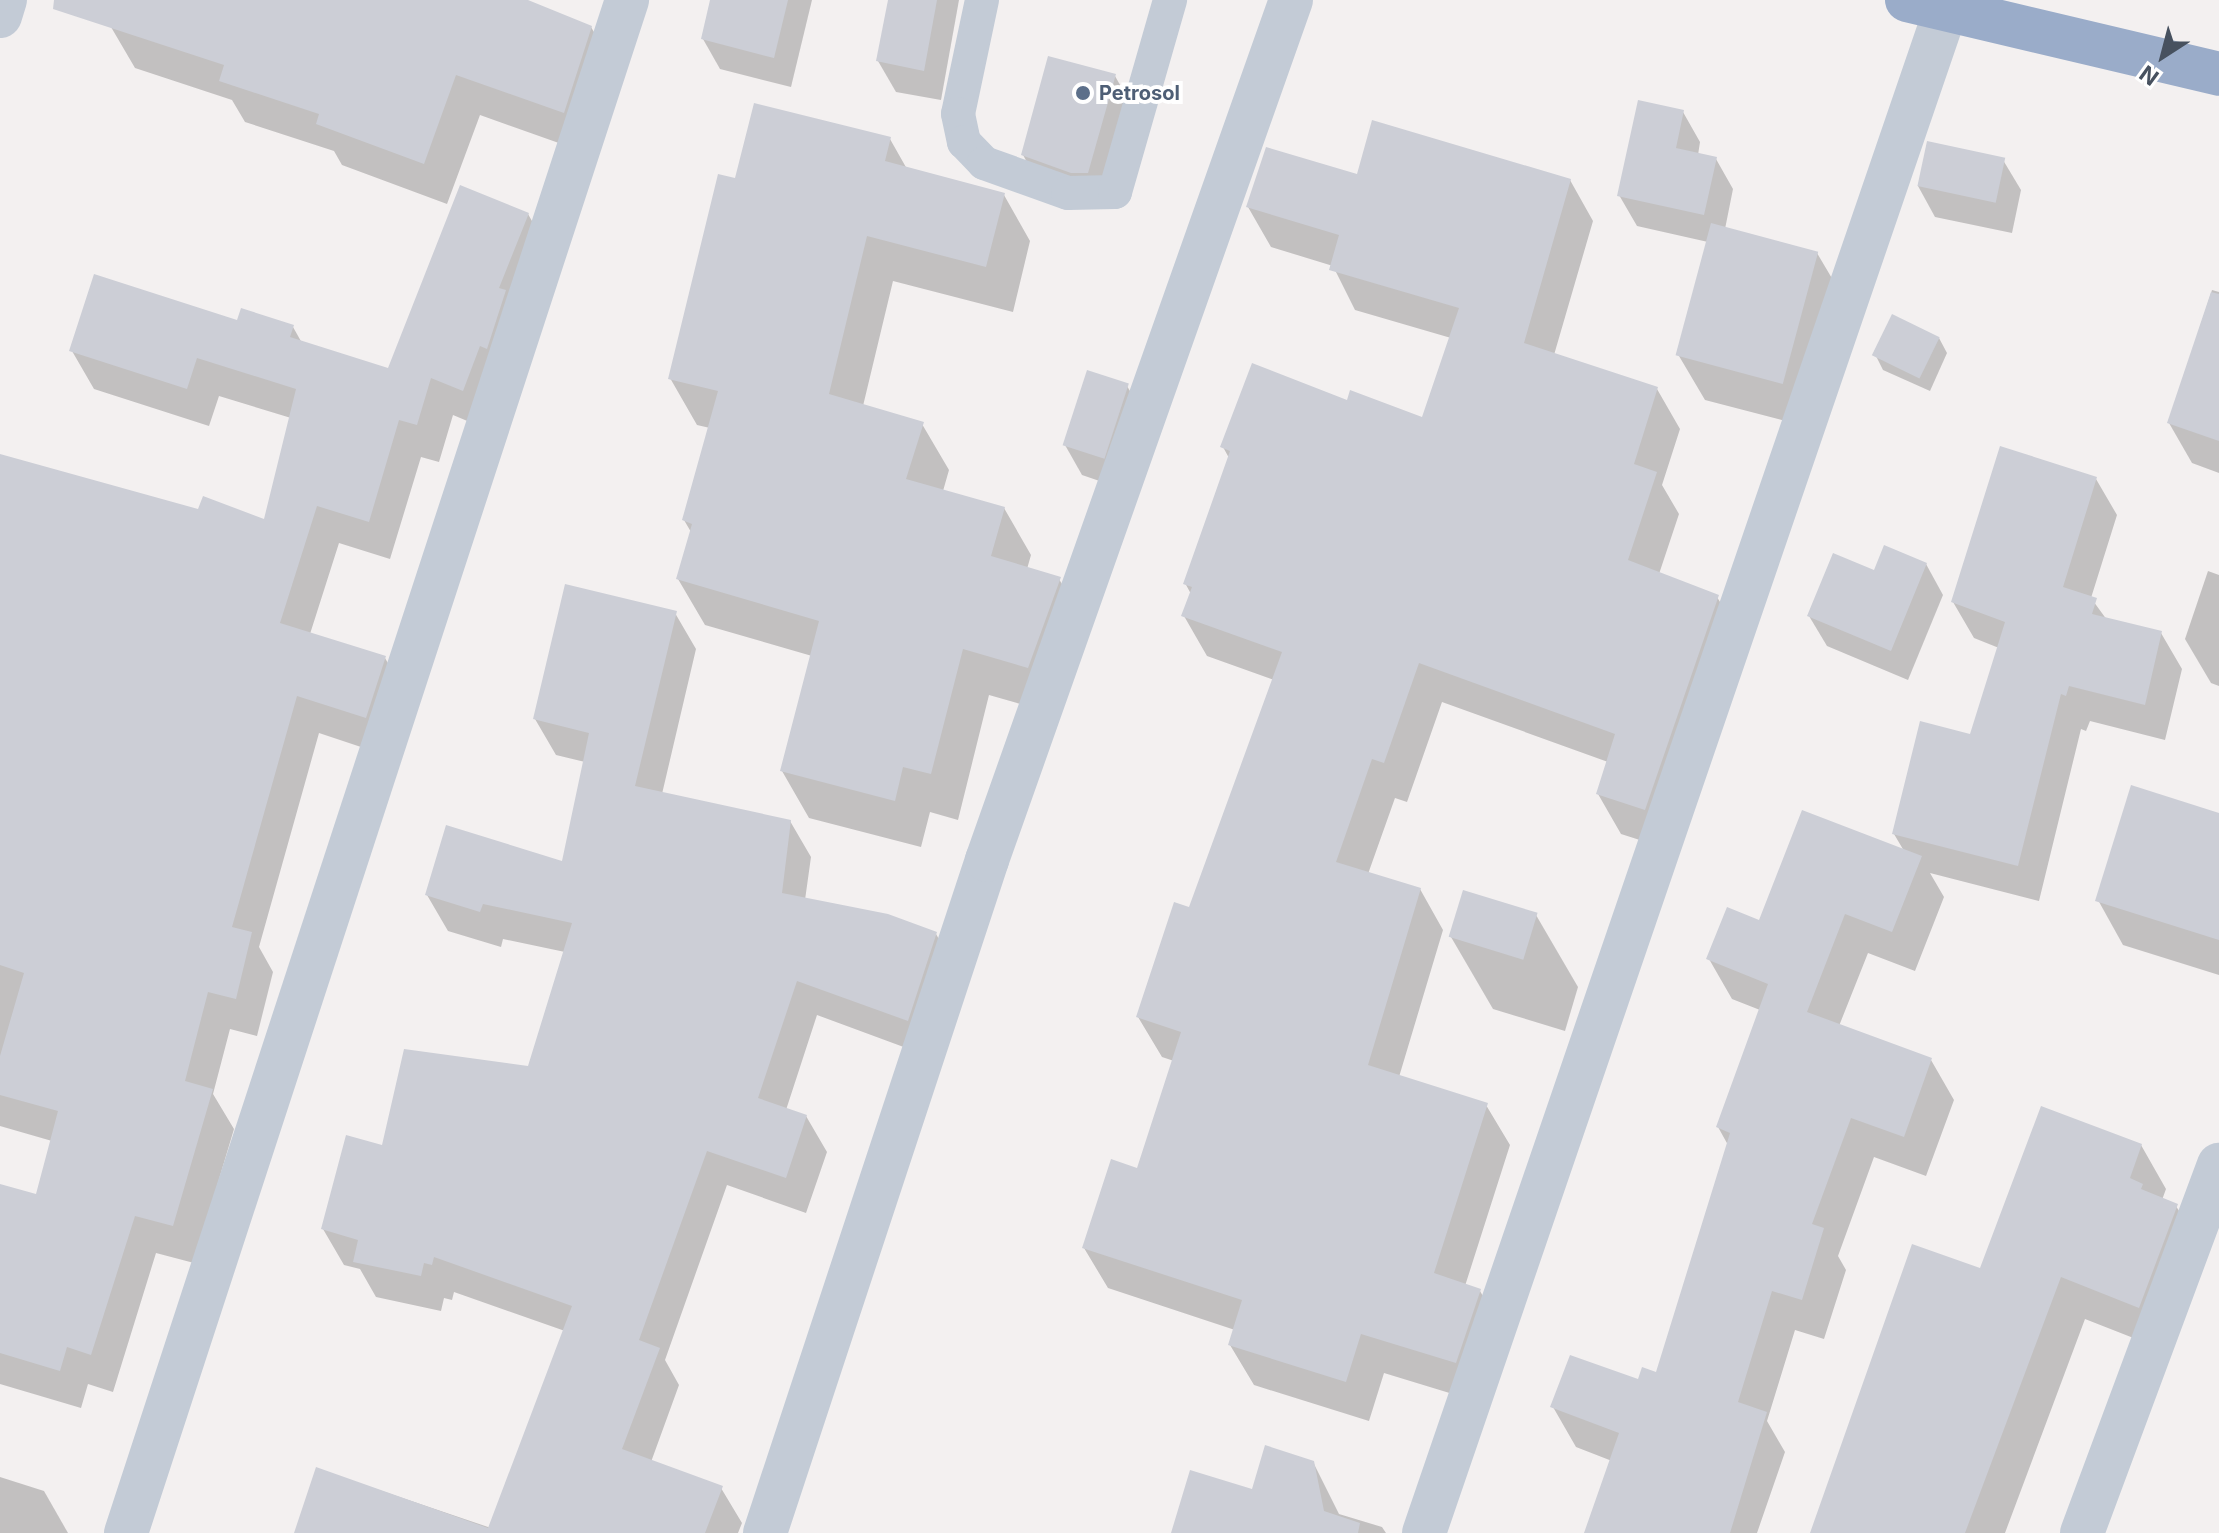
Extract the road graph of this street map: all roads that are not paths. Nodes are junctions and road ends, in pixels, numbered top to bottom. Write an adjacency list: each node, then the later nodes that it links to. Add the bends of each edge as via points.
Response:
1 (5, 0): 7 (street)
2 (627, 0): 10 (street)
3 (982, 0): 4 (lane, via 958,114 964,142 984,163 1068,193 1115,192)
4 (1170, 0)
5 (1291, 0): 11 (street, via 987,860)
6 (1926, 4): 8 (highway); 12 (street)
7 (0, 16)
8 (2219, 74)
9 (2219, 1165): 13 (street)
10 (126, 1533)
11 (765, 1533)
12 (1424, 1533)
13 (2082, 1533)

